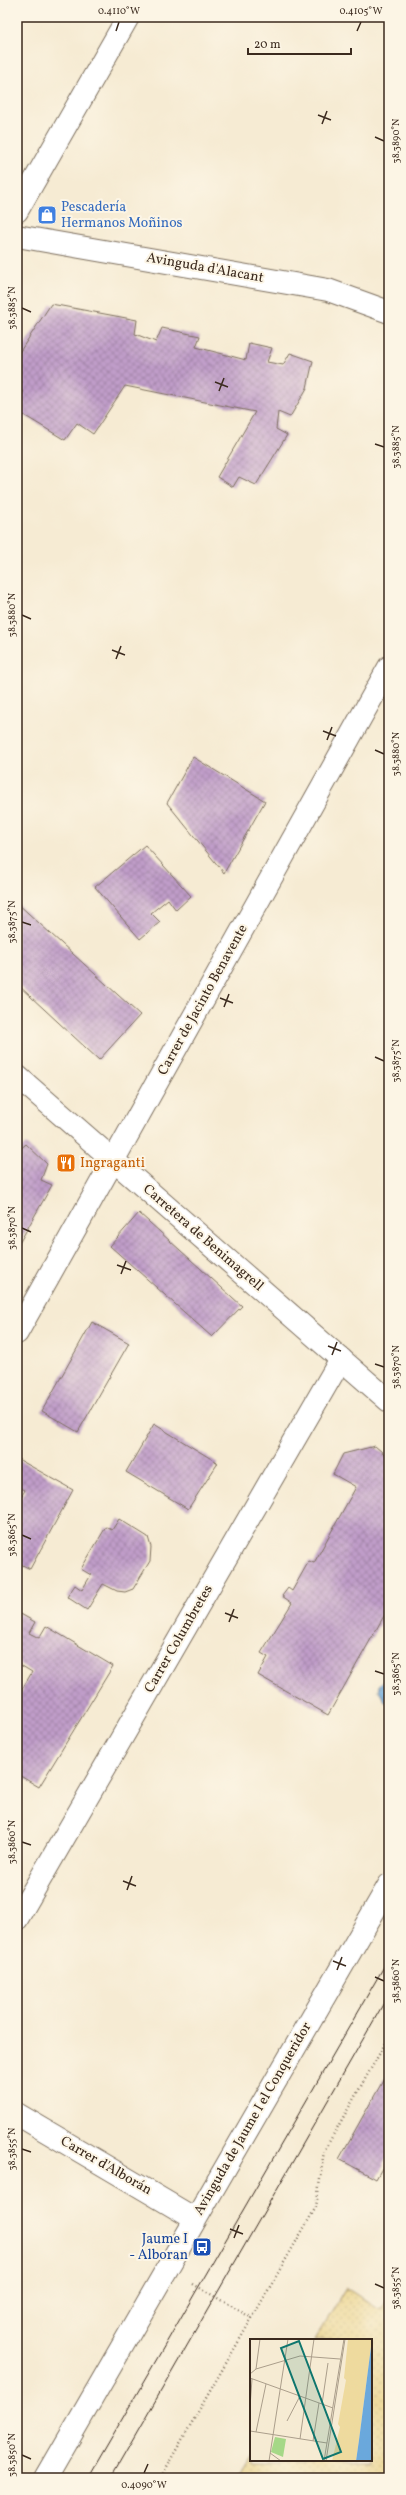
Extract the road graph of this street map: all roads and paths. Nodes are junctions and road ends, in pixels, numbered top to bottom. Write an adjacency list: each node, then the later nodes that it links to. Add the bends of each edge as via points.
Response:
1 (128, 17): 2 (street)
2 (17, 211)
3 (17, 236): 4 (street, Avinguda d'Alacant, via 328,290)
4 (389, 312)
5 (389, 667): 7 (street, Carrer de Jacinto Benavente)
6 (18, 1079): 7 (street, Carretera de Benimagrell)
7 (114, 1160): 8 (street, Carrer de Jacinto Benavente); 9 (street, Carretera de Benimagrell)
8 (17, 1333)
9 (341, 1359): 10 (street, Carretera de Benimagrell); 12 (street, Carrer Columbretes)
10 (388, 1400)
11 (389, 1885): 15 (street, Avinguda de Jaume I el Conqueridor)
12 (17, 1919)
13 (389, 2037): 17 (path, via 324,2152 316,2207)
14 (17, 2114): 15 (street, Carrer d'Alborán)
15 (195, 2219): 16 (street, Avinguda de Jaume I el Conqueridor)
16 (167, 2268): 17 (path); 18 (street, Avinguda de Jaume I el Conqueridor)
17 (252, 2318): 19 (path)
18 (46, 2478)
19 (160, 2478)

